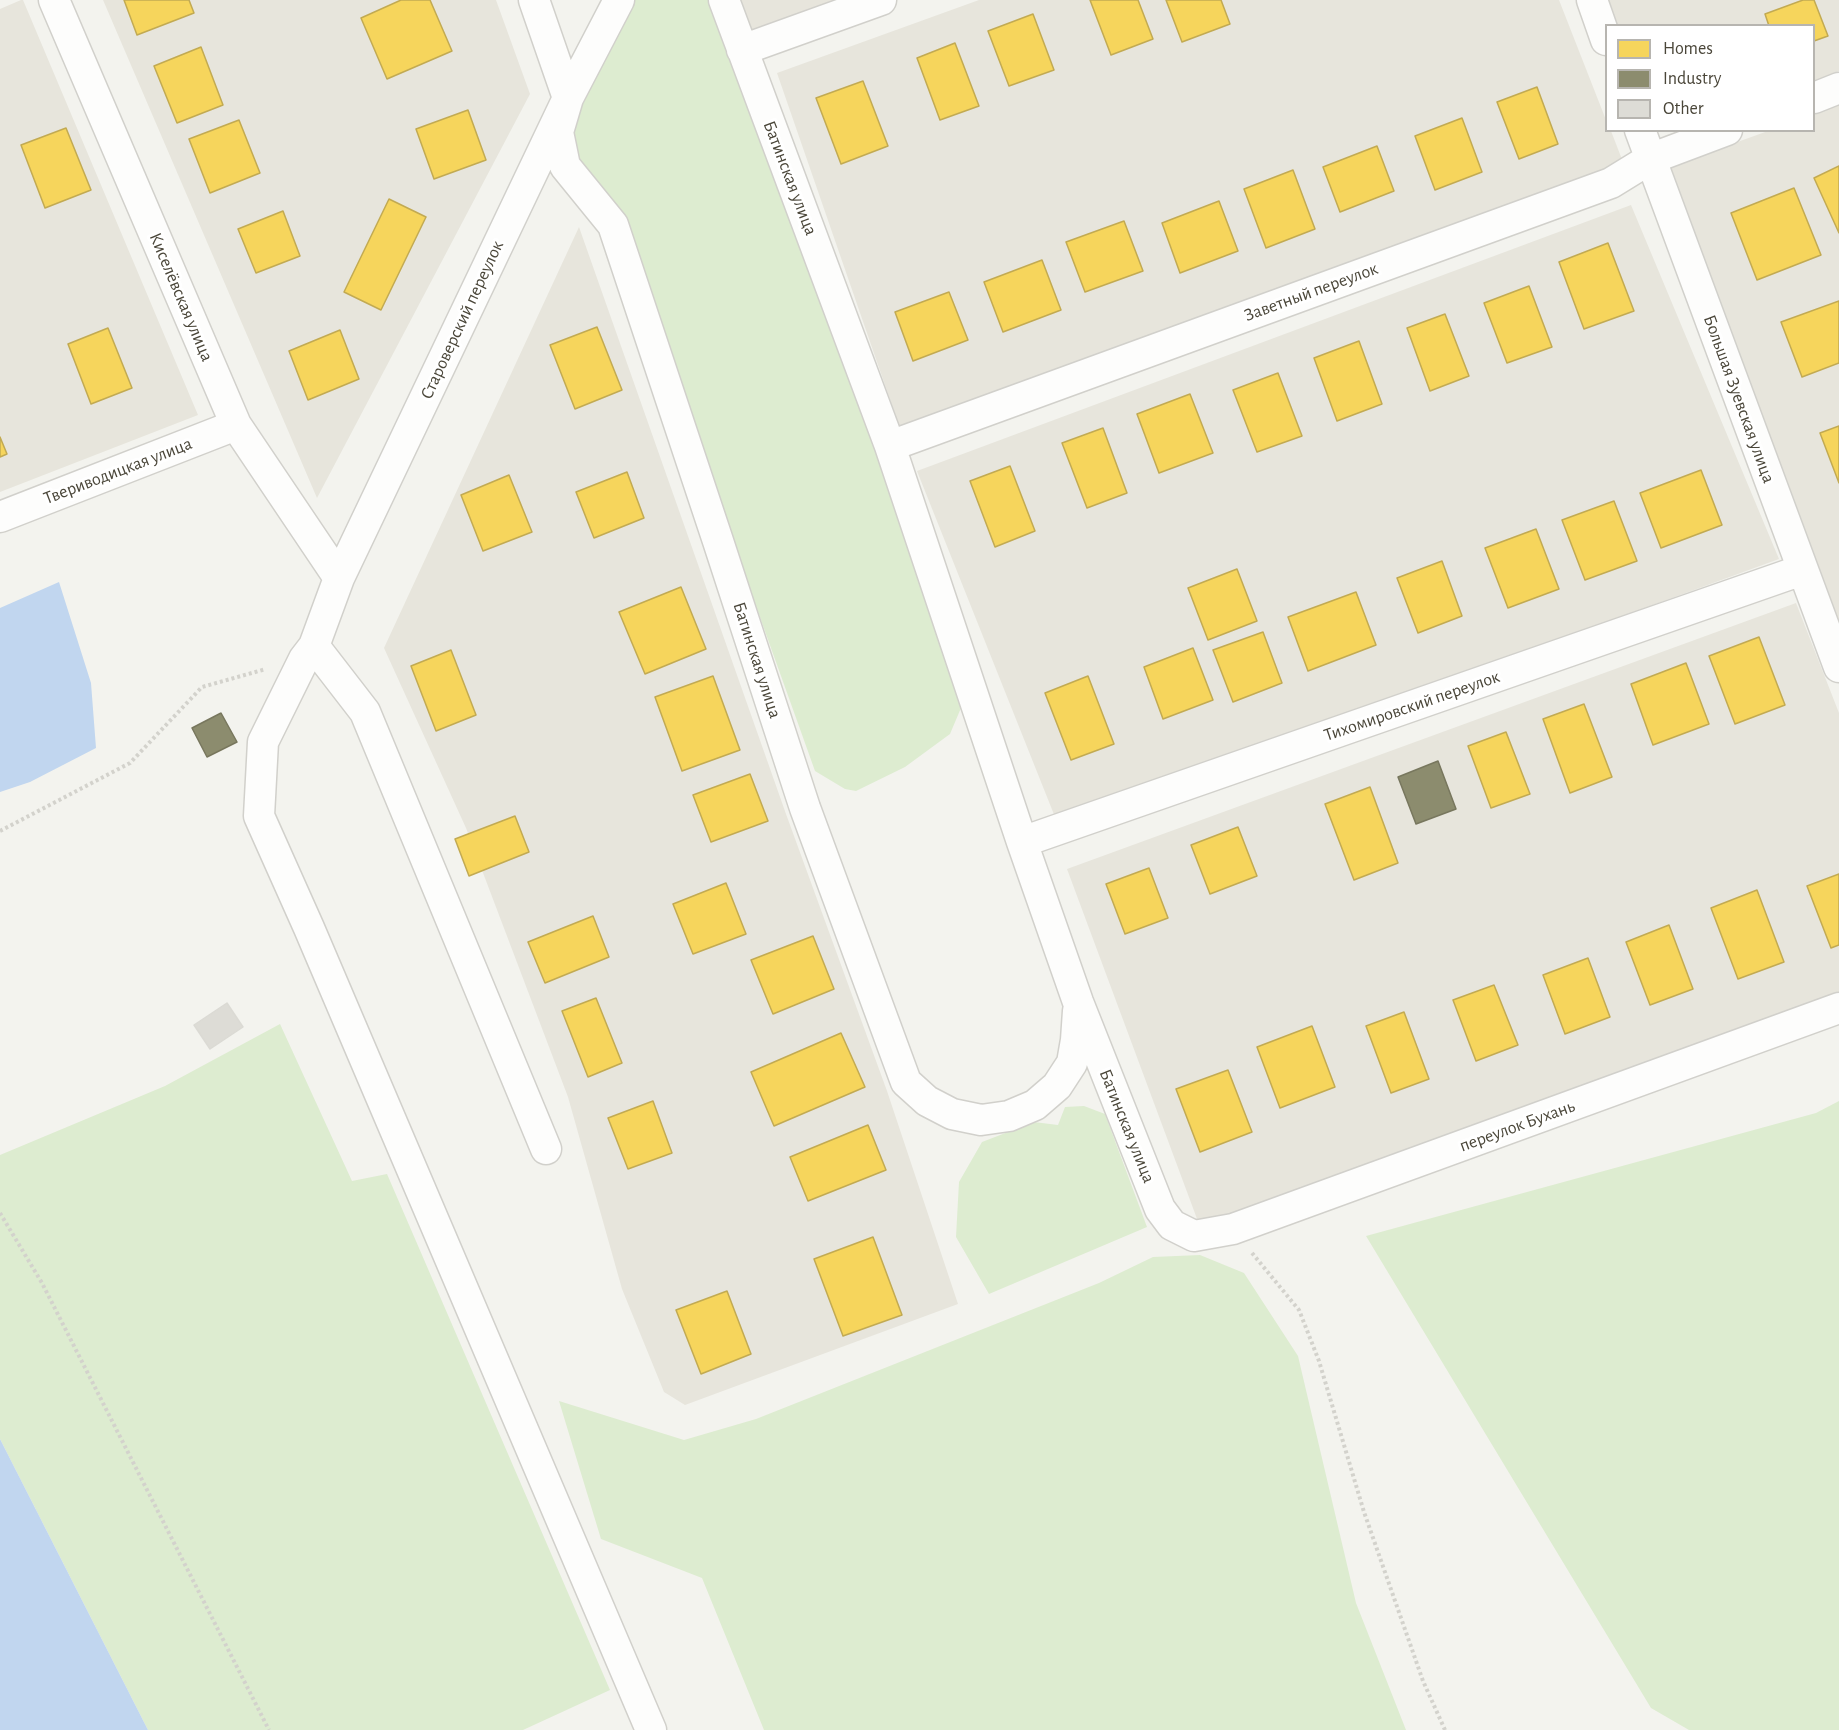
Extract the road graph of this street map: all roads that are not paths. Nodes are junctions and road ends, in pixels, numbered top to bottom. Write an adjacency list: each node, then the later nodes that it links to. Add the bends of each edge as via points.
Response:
1 (54, 0): 15 (street, Киселёвская улица)
2 (534, 0): 10 (street)
3 (619, 0): 10 (street, Староверский переулок)
4 (724, 0): 8 (street, Батинская улица)
5 (880, 0): 8 (street)
6 (1592, 0): 7 (street)
7 (1605, 37)
8 (742, 50): 16 (street, Батинская улица)
9 (1839, 88): 11 (street)
10 (568, 98): 19 (street, Староверский переулок); 23 (street, Батинская улица, via 558,132 566,166 613,225 805,808 906,1082 927,1101 952,1114 981,1120 1009,1116 1035,1105 1057,1086 1072,1063)
11 (1815, 98)
12 (1641, 132): 14 (street, Большая Зуевская улица)
13 (1722, 132): 14 (street, Заветный переулок)
14 (1650, 159): 16 (street, Заветный переулок, via 1611,183); 18 (street, Большая Зуевская улица)
15 (236, 426): 17 (street, Твериводицкая улица); 19 (street, Киселёвская улица)
16 (890, 446): 22 (street, Батинская улица)
17 (0, 517)
18 (1802, 570): 21 (street, Большая Зуевская улица); 22 (street, Тихомировский переулок)
19 (339, 578): 20 (street, Староверский переулок)
20 (309, 652): 25 (street, via 365,712); 27 (street, Староверский переулок, via 263,742 258,816)
21 (1839, 667)
22 (1022, 842): 23 (street, Батинская улица)
23 (1078, 1002): 26 (street, Батинская улица, via 1160,1209 1172,1225)
24 (1839, 1008): 26 (street, переулок Бухань, via 1233,1229)
25 (546, 1149)
26 (1194, 1236)
27 (651, 1730)

